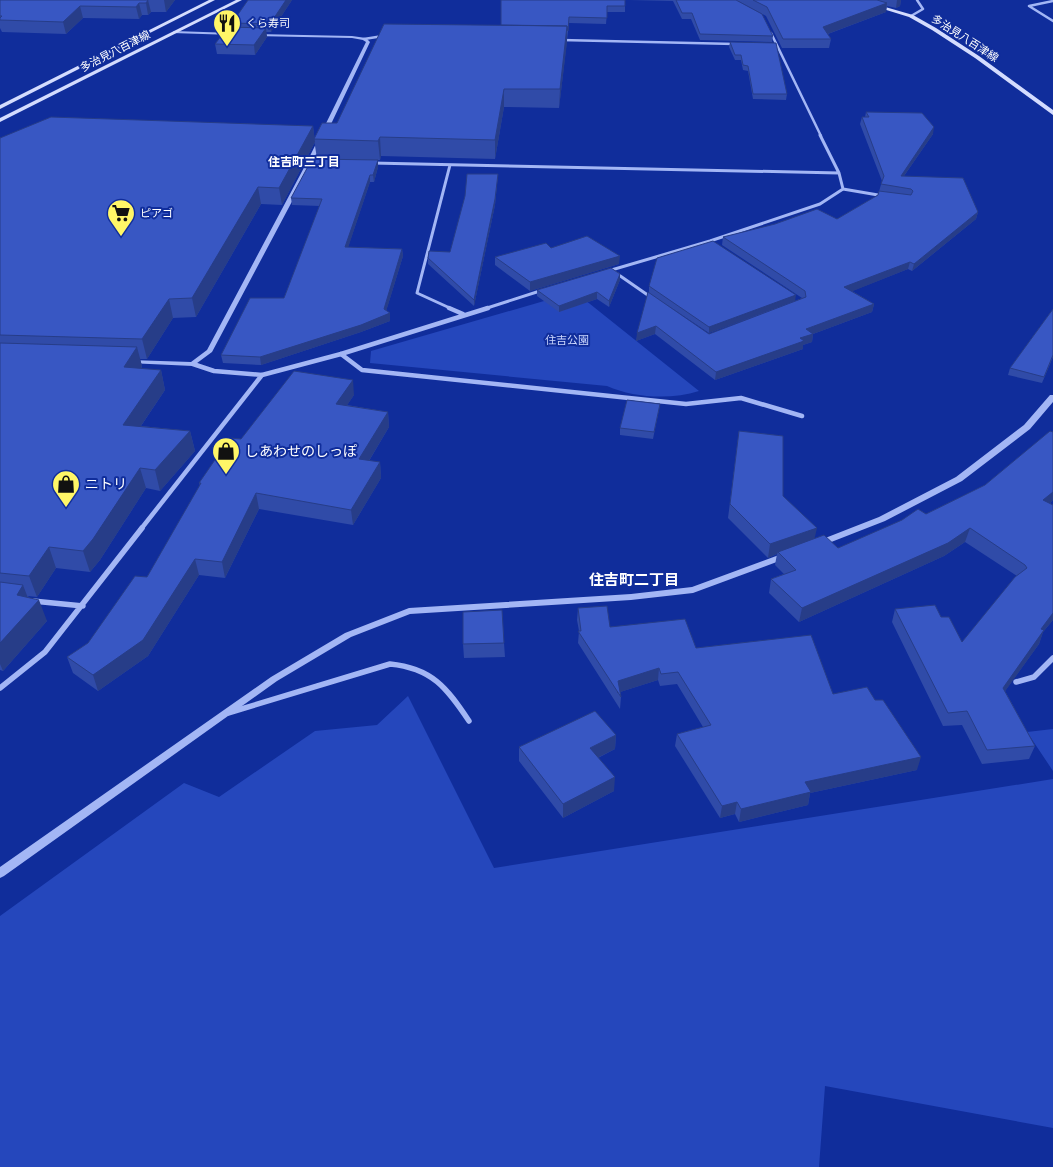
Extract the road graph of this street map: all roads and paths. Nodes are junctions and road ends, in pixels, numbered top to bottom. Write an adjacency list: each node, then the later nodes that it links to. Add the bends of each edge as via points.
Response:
1 (213, 0): 16 (main road, 多治見八百津線)
2 (240, 0): 9 (main road, 多治見八百津線)
3 (856, 0): 6 (main road, 多治見八百津線)
4 (917, 0): 6 (street, via 923,9)
5 (1053, 0): 7 (street, via 1029,6)
6 (911, 16): 17 (main road, 多治見八百津線, via 977,57)
7 (1053, 21)
8 (768, 27): 23 (street)
9 (174, 32): 10 (street); 18 (main road, 多治見八百津線)
10 (243, 34)
11 (253, 35): 13 (street)
12 (384, 36): 13 (street)
13 (364, 39): 19 (street, via 368,42)
14 (560, 40): 15 (street)
15 (736, 44)
16 (0, 107)
17 (1053, 113)
18 (0, 120)
19 (310, 162): 20 (street); 35 (street, via 210,351)
20 (320, 162)
21 (366, 163): 22 (street)
22 (450, 165): 23 (street); 32 (street, via 416,293)
23 (839, 173): 24 (street)
24 (843, 189): 25 (street); 26 (street, via 820,204)
25 (889, 196)
26 (710, 241): 27 (street); 28 (street)
27 (718, 246)
28 (611, 270): 29 (street); 31 (street)
29 (602, 273)
30 (546, 289): 32 (street)
31 (660, 304)
32 (463, 314): 33 (street)
33 (341, 354): 36 (street); 38 (street, via 362,370 686,404 741,398)
34 (126, 362): 35 (street)
35 (193, 364): 36 (street, via 214,371)
36 (262, 374): 40 (street)
37 (1053, 397): 44 (street, via 1027,427 959,479 882,519 803,550 693,590 409,611 348,636 274,679)
38 (802, 416)
39 (28, 600): 40 (street)
40 (83, 606): 43 (street, via 45,652)
41 (1053, 658): 42 (street, via 1034,677)
42 (1016, 682)
43 (0, 688)
44 (228, 714): 45 (street, via 390,664 409,665 430,675 448,689); 46 (street)
45 (469, 720)
46 (0, 873)

